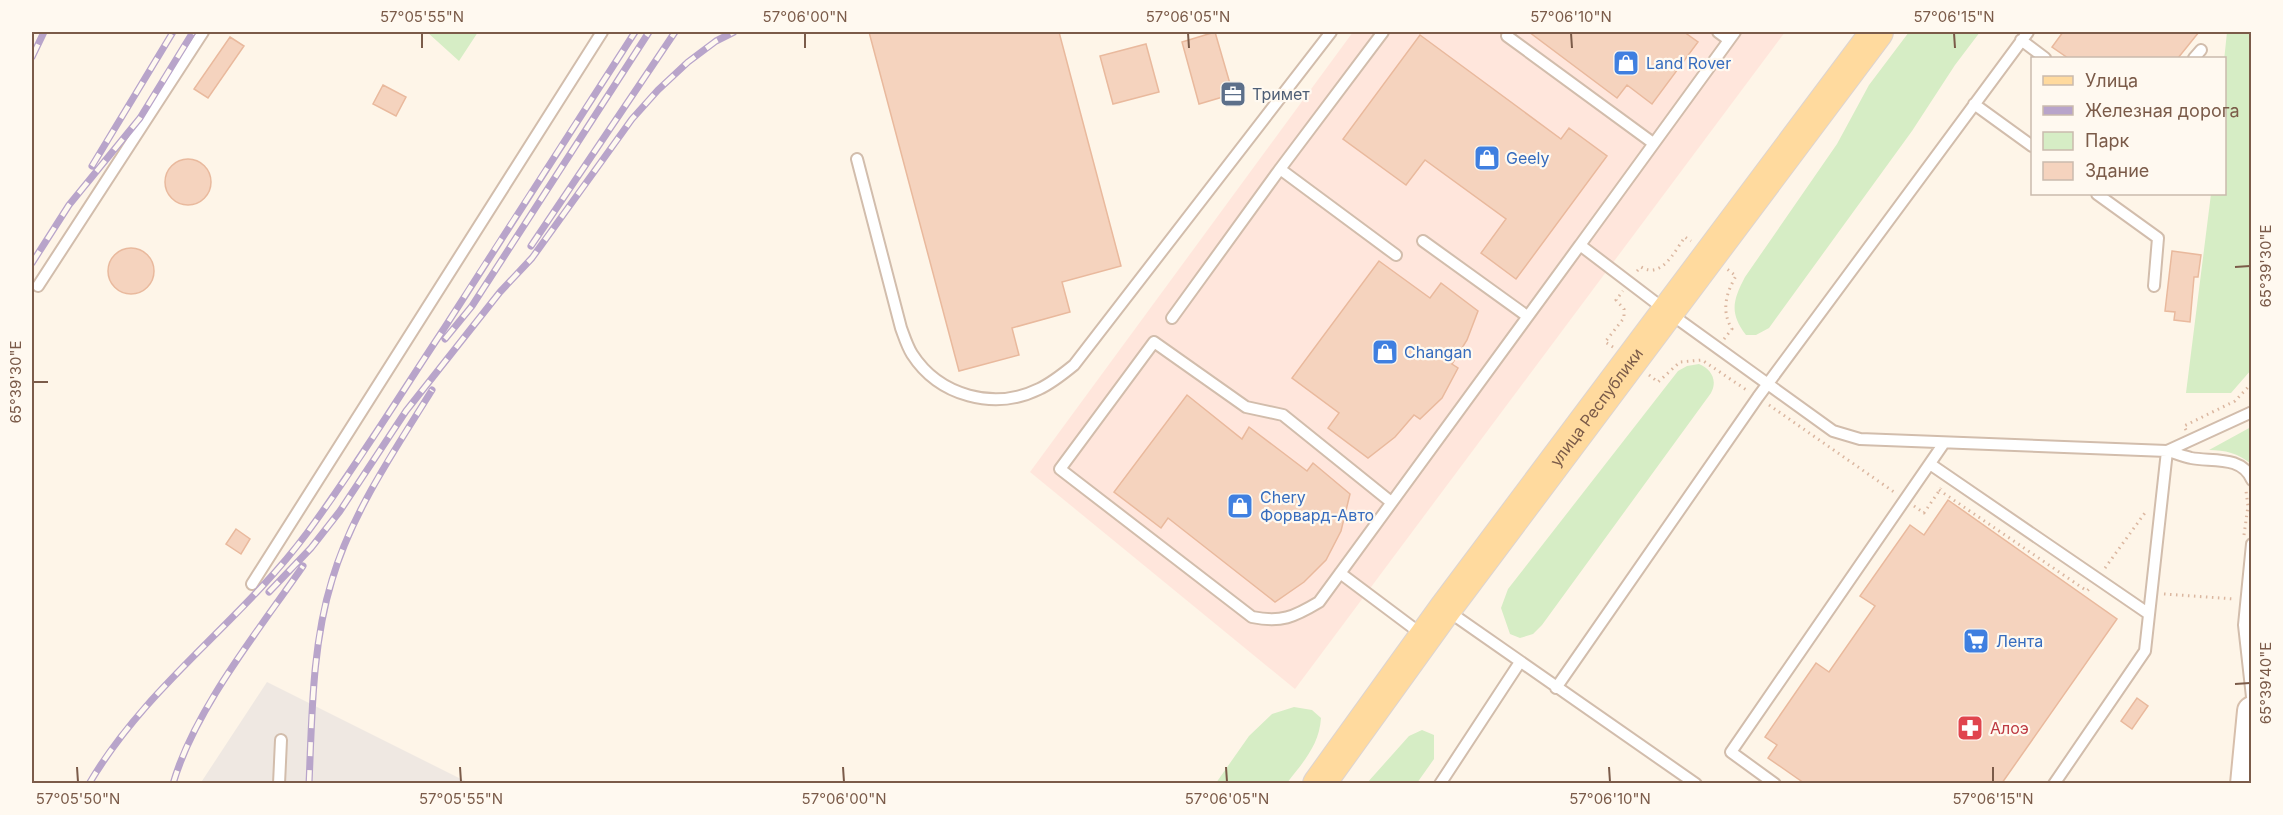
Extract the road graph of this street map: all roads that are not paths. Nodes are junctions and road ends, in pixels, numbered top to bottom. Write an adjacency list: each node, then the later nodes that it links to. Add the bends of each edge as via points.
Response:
1 (203, 32): 21 (lane)
2 (602, 32): 34 (lane)
3 (1331, 32): 14 (lane, via 1074,365 1055,381 1016,397 996,400 958,393 924,369 911,353)
4 (1383, 32): 15 (lane)
5 (1718, 32): 8 (lane)
6 (1877, 32): 22 (main road, улица Республики)
7 (1507, 36): 12 (lane)
8 (1732, 36): 12 (lane)
9 (2024, 36): 10 (lane); 11 (lane)
10 (2044, 57)
11 (1974, 104): 13 (lane); 25 (lane)
12 (1653, 143): 18 (lane)
13 (2031, 145)
14 (857, 159)
15 (1280, 169): 19 (lane); 24 (lane)
16 (2098, 195): 20 (lane, via 2158,238)
17 (1423, 241): 23 (lane)
18 (1580, 245): 22 (lane); 23 (lane)
19 (1396, 255)
20 (2154, 285)
21 (38, 286)
22 (1668, 312): 25 (lane); 35 (main road, улица Республики)
23 (1527, 316): 31 (lane)
24 (1172, 318)
25 (1767, 384): 27 (lane, via 1847,436); 39 (lane)
26 (2252, 412): 28 (lane)
27 (1944, 443): 28 (lane); 29 (lane)
28 (2167, 451): 30 (lane, via 2192,458 2223,459 2249,473); 36 (lane)
29 (1930, 464): 36 (lane); 47 (lane, via 1731,753)
30 (2247, 481)
31 (1391, 502): 33 (lane); 33 (lane, via 1283,415 1246,407 1154,342 1060,469 1252,616 1284,619 1302,612 1319,602)
32 (2247, 543): 40 (lane, via 2244,625)
33 (1340, 573): 37 (lane)
34 (252, 584)
35 (1445, 609): 37 (main road, улица Республики); 38 (lane)
36 (2149, 614): 48 (lane, via 2145,651)
37 (1425, 636): 44 (main road, улица Республики)
38 (1520, 663): 39 (lane); 45 (lane)
39 (1556, 688): 46 (lane)
40 (2252, 697)
41 (2252, 711): 49 (main road)
42 (281, 740): 43 (lane)
43 (279, 783)
44 (1319, 783)
45 (1440, 783)
46 (1696, 783)
47 (1775, 783)
48 (2054, 783)
49 (2245, 783)

